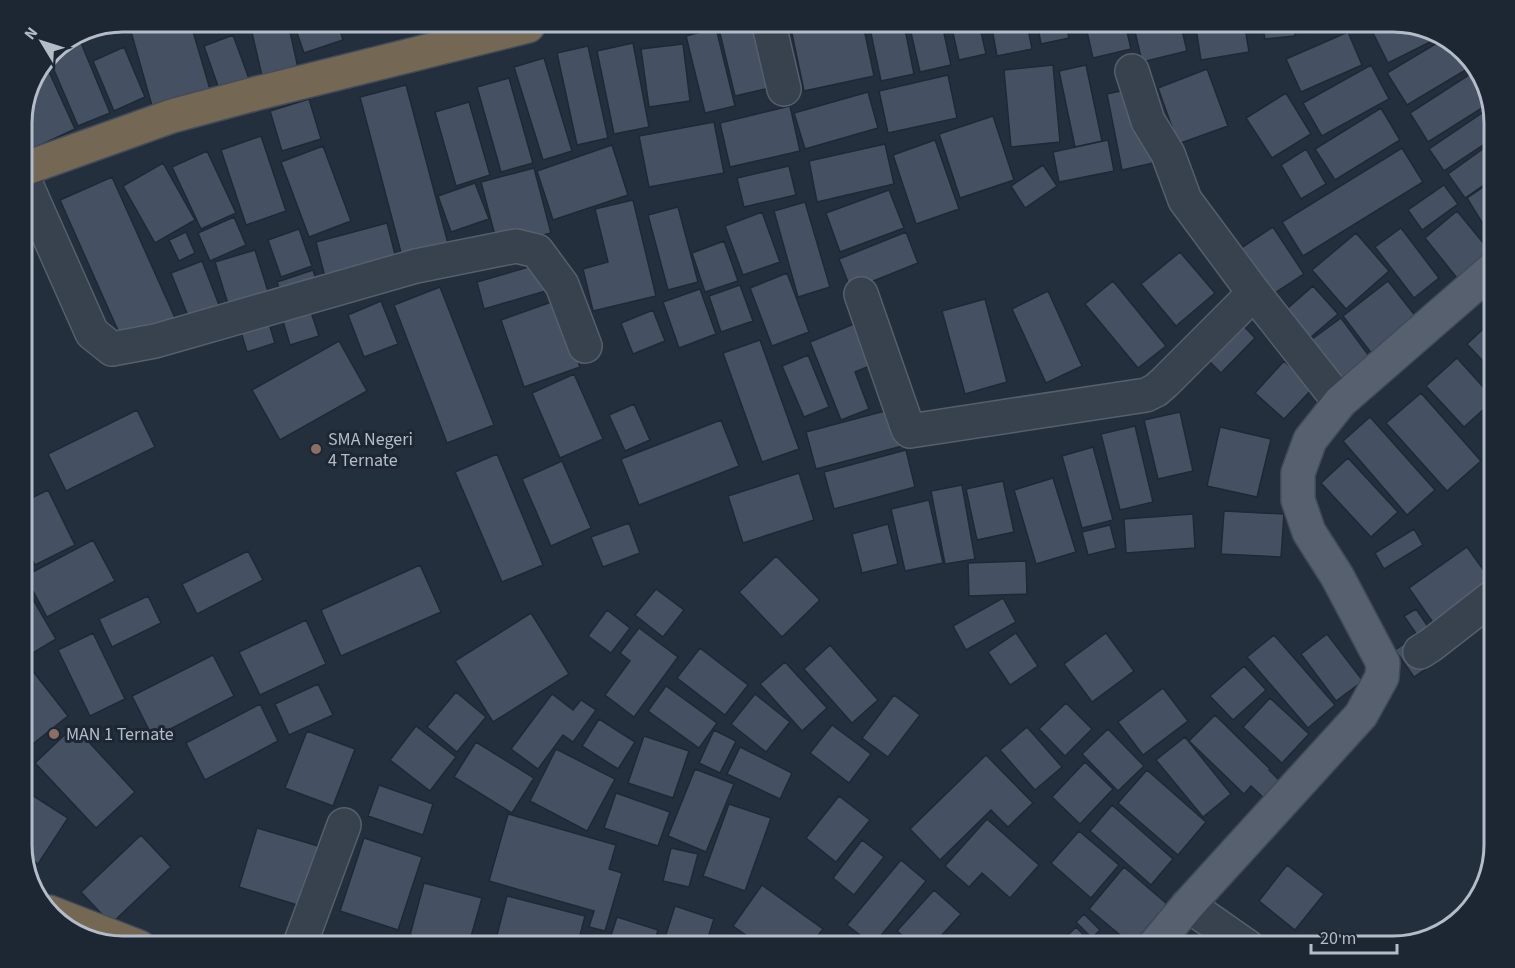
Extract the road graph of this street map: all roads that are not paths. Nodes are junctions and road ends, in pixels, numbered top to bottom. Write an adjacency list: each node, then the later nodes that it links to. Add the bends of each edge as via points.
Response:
1 (504, 32): 5 (highway, via 172,116)
2 (771, 32): 4 (street)
3 (1132, 71): 8 (street, via 1148,122 1168,154 1185,200)
4 (784, 89)
5 (32, 168)
6 (32, 197): 10 (street, via 92,333 112,349 155,341 416,266 516,246 537,251 562,285)
7 (1484, 277): 11 (main road)
8 (1254, 292): 9 (street, via 1165,382 1146,395 910,431); 11 (street)
9 (861, 294)
10 (585, 346)
11 (1340, 402): 13 (main road, via 1310,440 1298,473 1298,500 1308,532 1337,576 1383,663)
12 (1484, 604): 13 (street)
13 (1402, 664): 15 (main road)
14 (344, 825): 18 (street)
15 (1188, 905): 19 (main road); 20 (street)
16 (72, 921): 17 (highway)
17 (109, 935)
18 (303, 936)
19 (1162, 936)
20 (1232, 936)

